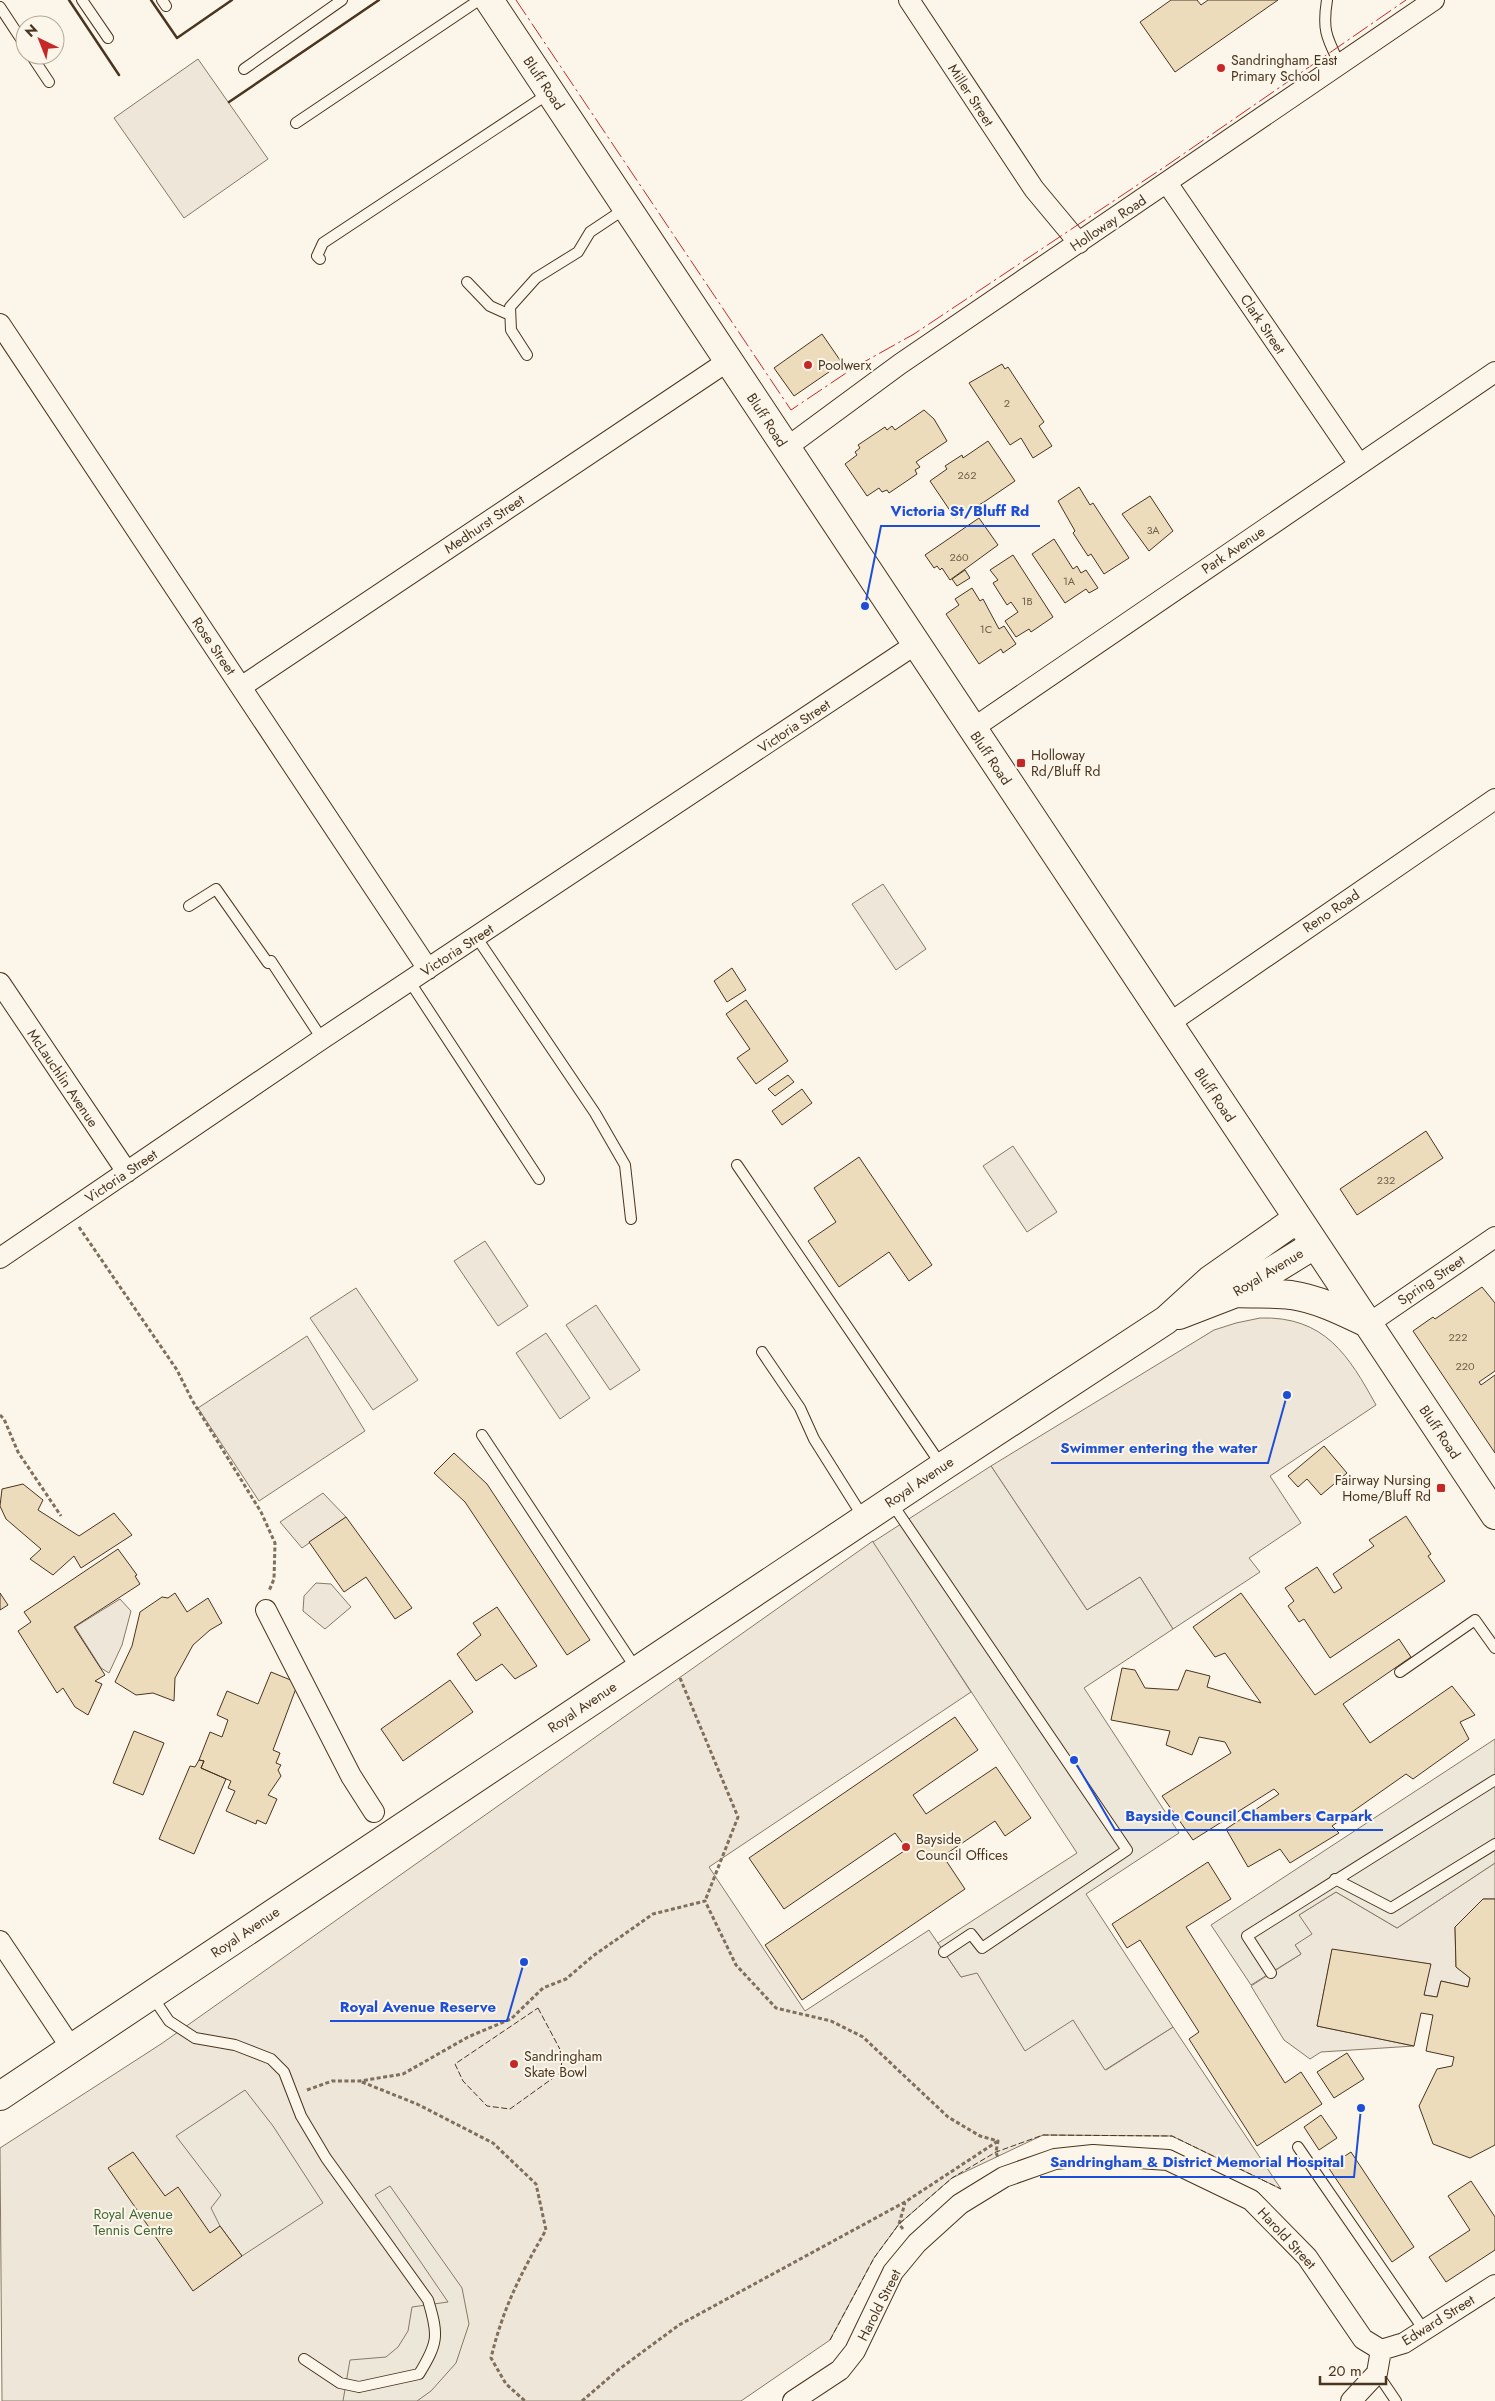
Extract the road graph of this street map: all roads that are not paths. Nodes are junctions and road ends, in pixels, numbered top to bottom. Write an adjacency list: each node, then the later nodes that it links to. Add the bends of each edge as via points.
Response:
1 (82, 0): 10 (lane)
2 (342, 0): 13 (lane)
3 (479, 0): 16 (lane)
4 (489, 0): 15 (street, Bluff Road)
5 (909, 0): 19 (street, Miller Street)
6 (1327, 0): 11 (lane, via 1326,35)
7 (1434, 0): 11 (street, Holloway Road)
8 (0, 7): 9 (lane)
9 (15, 30)
10 (108, 38)
11 (1340, 64): 17 (street, Holloway Road)
12 (38, 65): 14 (lane)
13 (244, 69)
14 (49, 82)
15 (550, 92): 18 (street, Bluff Road); 20 (lane, via 323,243 317,256)
16 (296, 123)
17 (1167, 183): 19 (street, Holloway Road); 28 (street, Clark Street)
18 (626, 208): 22 (lane, via 590,232 578,252 536,278 510,307); 25 (street, Bluff Road)
19 (1072, 247): 27 (street, Holloway Road, via 900,364)
20 (320, 259)
21 (467, 282): 22 (lane, via 490,306)
22 (510, 315): 24 (lane, via 511,330)
23 (0, 324): 30 (street, Rose Street)
24 (527, 355)
25 (728, 361): 27 (street, Bluff Road); 30 (street, Medhurst Street)
26 (1495, 372): 28 (street, Park Avenue)
27 (786, 448): 29 (street, Bluff Road)
28 (1359, 464): 31 (street, Park Avenue)
29 (916, 644): 31 (street, Bluff Road); 34 (street, Victoria Street)
30 (241, 687): 35 (street, Rose Street)
31 (972, 729): 38 (street, Bluff Road)
32 (1495, 798): 38 (street, Reno Road)
33 (189, 906): 39 (lane, via 216,889 268,963 271,962)
34 (477, 938): 35 (street, Victoria Street); 43 (lane, via 595,1113 625,1165)
35 (428, 969): 36 (street, Victoria Street)
36 (410, 982): 39 (street, Victoria Street); 42 (lane)
37 (0, 983): 41 (street, McLauchlin Avenue)
38 (1168, 1024): 44 (street, Bluff Road)
39 (322, 1039): 41 (street, Victoria Street)
40 (737, 1165): 53 (lane)
41 (127, 1172): 47 (street, Victoria Street)
42 (539, 1179)
43 (631, 1219)
44 (1297, 1219): 46 (street, Bluff Road); 49 (street, Royal Avenue, via 1210,1280)
45 (1495, 1236): 50 (street, Spring Street)
46 (1314, 1245): 48 (street, Royal Avenue); 50 (street, Bluff Road)
47 (0, 1258)
48 (1236, 1293): 49 (street, Royal Avenue); 50 (street, via 1309,1299)
49 (1166, 1320): 53 (street, Royal Avenue)
50 (1368, 1324): 55 (street, Bluff Road)
51 (762, 1352): 56 (lane, via 800,1408 814,1439)
52 (482, 1435): 59 (lane)
53 (942, 1467): 54 (street, Royal Avenue)
54 (891, 1501): 56 (street, Royal Avenue); 66 (lane, via 1127,1850 982,1948 971,1934)
55 (1495, 1515)
56 (864, 1519): 59 (street, Royal Avenue)
57 (266, 1610): 62 (street, via 351,1776)
58 (1495, 1648): 60 (lane, via 1475,1620)
59 (637, 1671): 68 (street, Royal Avenue)
60 (1400, 1672)
61 (1495, 1780): 64 (lane)
62 (374, 1812)
63 (1495, 1844): 64 (lane, via 1391,1908)
64 (1335, 1879): 67 (lane, via 1247,1936)
65 (0, 1941): 69 (street)
66 (944, 1952)
67 (1271, 1973)
68 (152, 1995): 69 (street, Royal Avenue); 75 (lane, via 169,2021 195,2038 235,2045 270,2059 284,2072 301,2116 326,2158 428,2300 436,2325 433,2350 419,2374 359,2387 340,2383)
69 (72, 2048): 70 (street, Royal Avenue)
70 (0, 2096)
71 (1298, 2147): 73 (lane)
72 (1495, 2285): 73 (street, Edward Street)
73 (1424, 2330): 74 (street, Edward Street, via 1404,2343)
74 (1380, 2350): 76 (street); 77 (street, Harold Street, via 1363,2339 1307,2256 1251,2200 1168,2160 1093,2155 1055,2159 1004,2178 960,2204 917,2243 893,2272 856,2351 840,2370)
75 (304, 2359)
76 (1377, 2373): 78 (street); 79 (lane)
77 (793, 2401)
78 (1351, 2401)
79 (1396, 2401)

